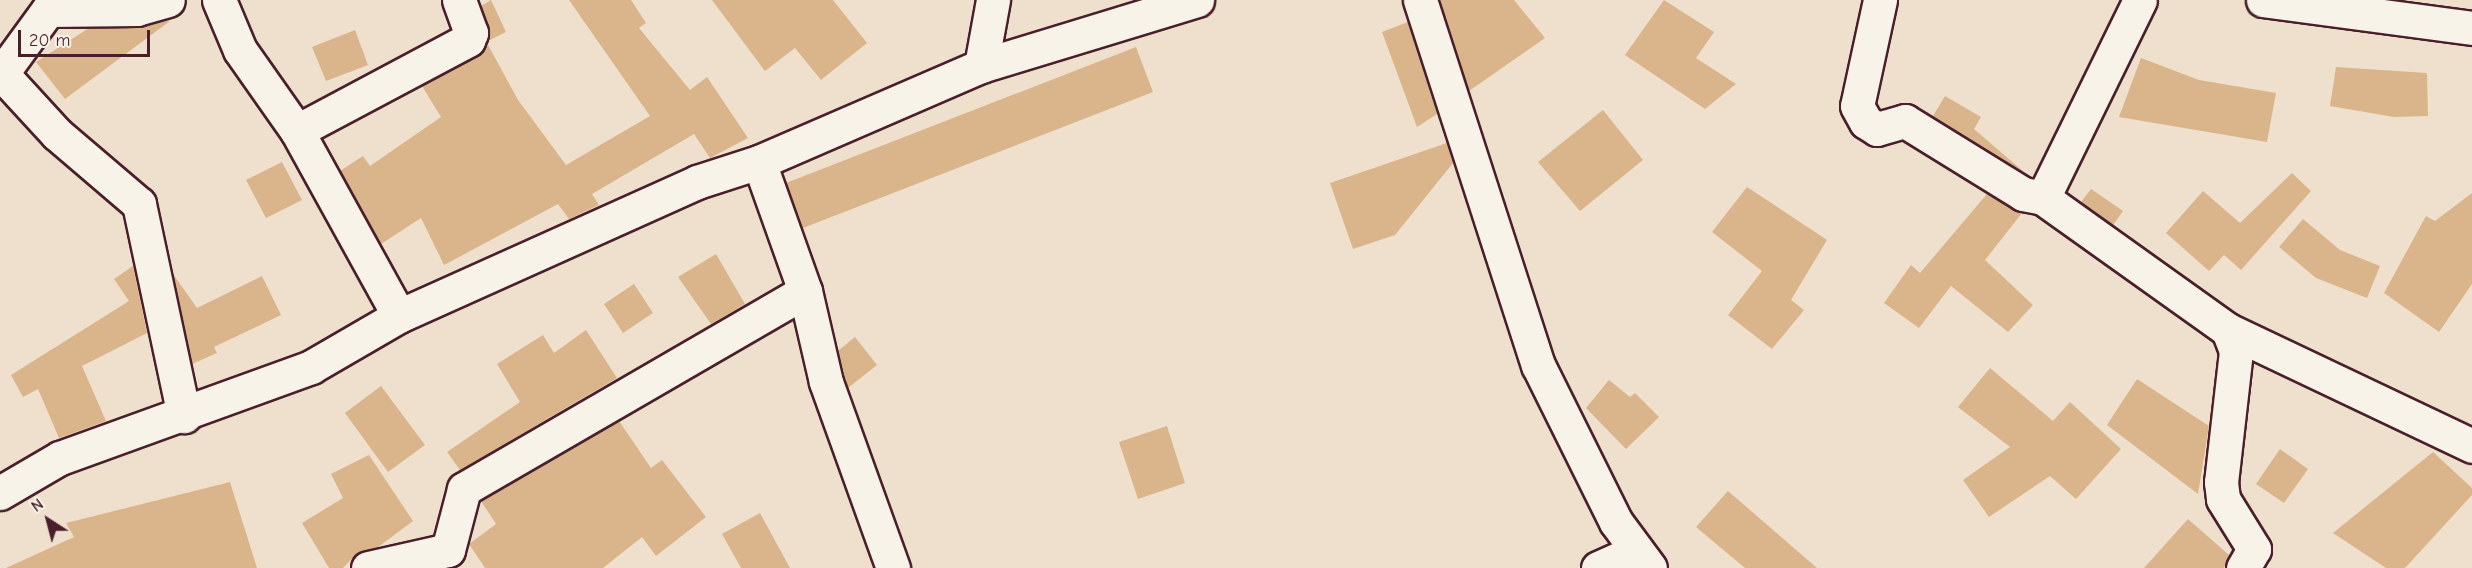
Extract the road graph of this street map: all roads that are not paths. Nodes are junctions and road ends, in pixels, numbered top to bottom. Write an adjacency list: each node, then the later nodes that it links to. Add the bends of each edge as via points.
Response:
1 (168, 0): 12 (street, via 137,9 48,10)
2 (219, 0): 13 (street, via 240,50)
3 (459, 0): 13 (street, via 471,33 468,40)
4 (993, 0): 11 (street)
5 (1197, 0): 11 (street)
6 (1420, 0): 22 (street, via 1538,365)
7 (1880, 0): 15 (street, via 1859,114 1877,129 1905,121 2024,194)
8 (2140, 0): 15 (street)
9 (2263, 0): 10 (street)
10 (2472, 28)
11 (981, 66): 14 (street)
12 (1, 73): 19 (street, via 57,134 139,204)
13 (297, 130): 17 (street)
14 (759, 162): 16 (street); 17 (street, via 697,182)
15 (2043, 198): 18 (street)
16 (805, 291): 23 (street, via 464,489 448,550); 24 (street, via 826,382)
17 (399, 316): 19 (street, via 311,367)
18 (2228, 330): 20 (street); 26 (street, via 2236,351 2221,482 2223,499 2254,549)
19 (184, 416): 21 (street, via 60,458)
20 (2472, 446)
21 (0, 493)
22 (1642, 560): 25 (street)
23 (368, 568)
24 (893, 568)
25 (1598, 568)
26 (2243, 568)

